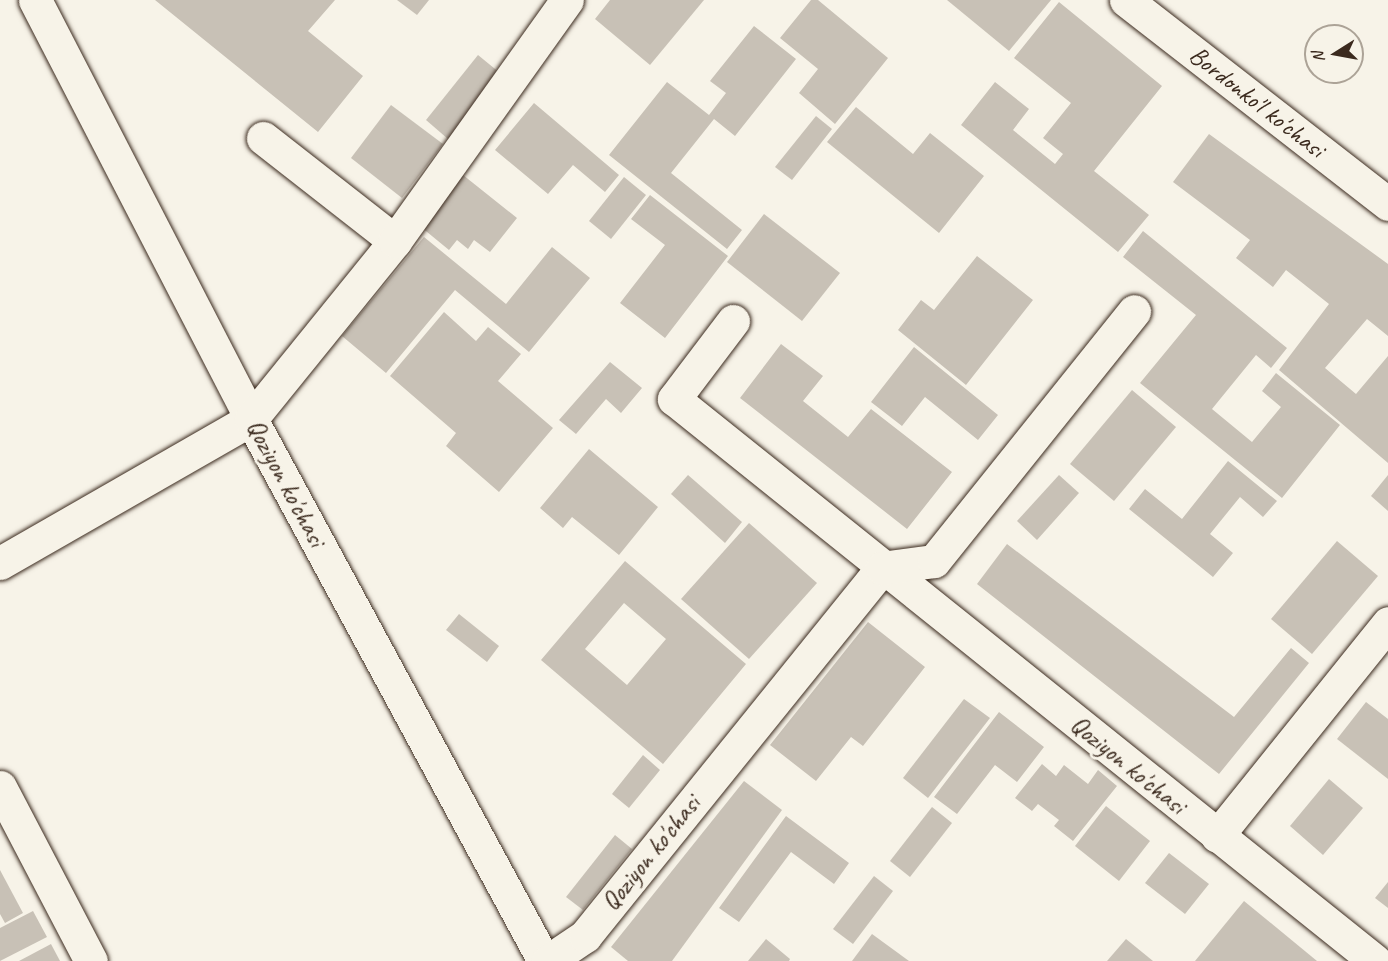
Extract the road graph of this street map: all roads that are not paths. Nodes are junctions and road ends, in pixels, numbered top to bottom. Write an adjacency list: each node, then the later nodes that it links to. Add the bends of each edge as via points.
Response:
1 (35, 0): 9 (street, Qoziyon ko'chasi)
2 (567, 0): 6 (street)
3 (1126, 0): 5 (street, Bordonko'l ko'chasi)
4 (263, 138): 6 (street)
5 (1388, 204)
6 (395, 241): 9 (street)
7 (1134, 311): 11 (street, via 934,561)
8 (733, 321): 11 (street, Qoziyon ko'chasi, via 674,399)
9 (251, 419): 10 (street); 16 (street, Qoziyon ko'chasi)
10 (0, 563)
11 (882, 568): 14 (street, Qoziyon ko'chasi); 16 (street, Qoziyon ko'chasi, via 585,936)
12 (1388, 623): 14 (street)
13 (0, 787): 15 (street)
14 (1217, 836): 17 (street, Qoziyon ko'chasi)
15 (91, 961)
16 (546, 961)
17 (1375, 961)

